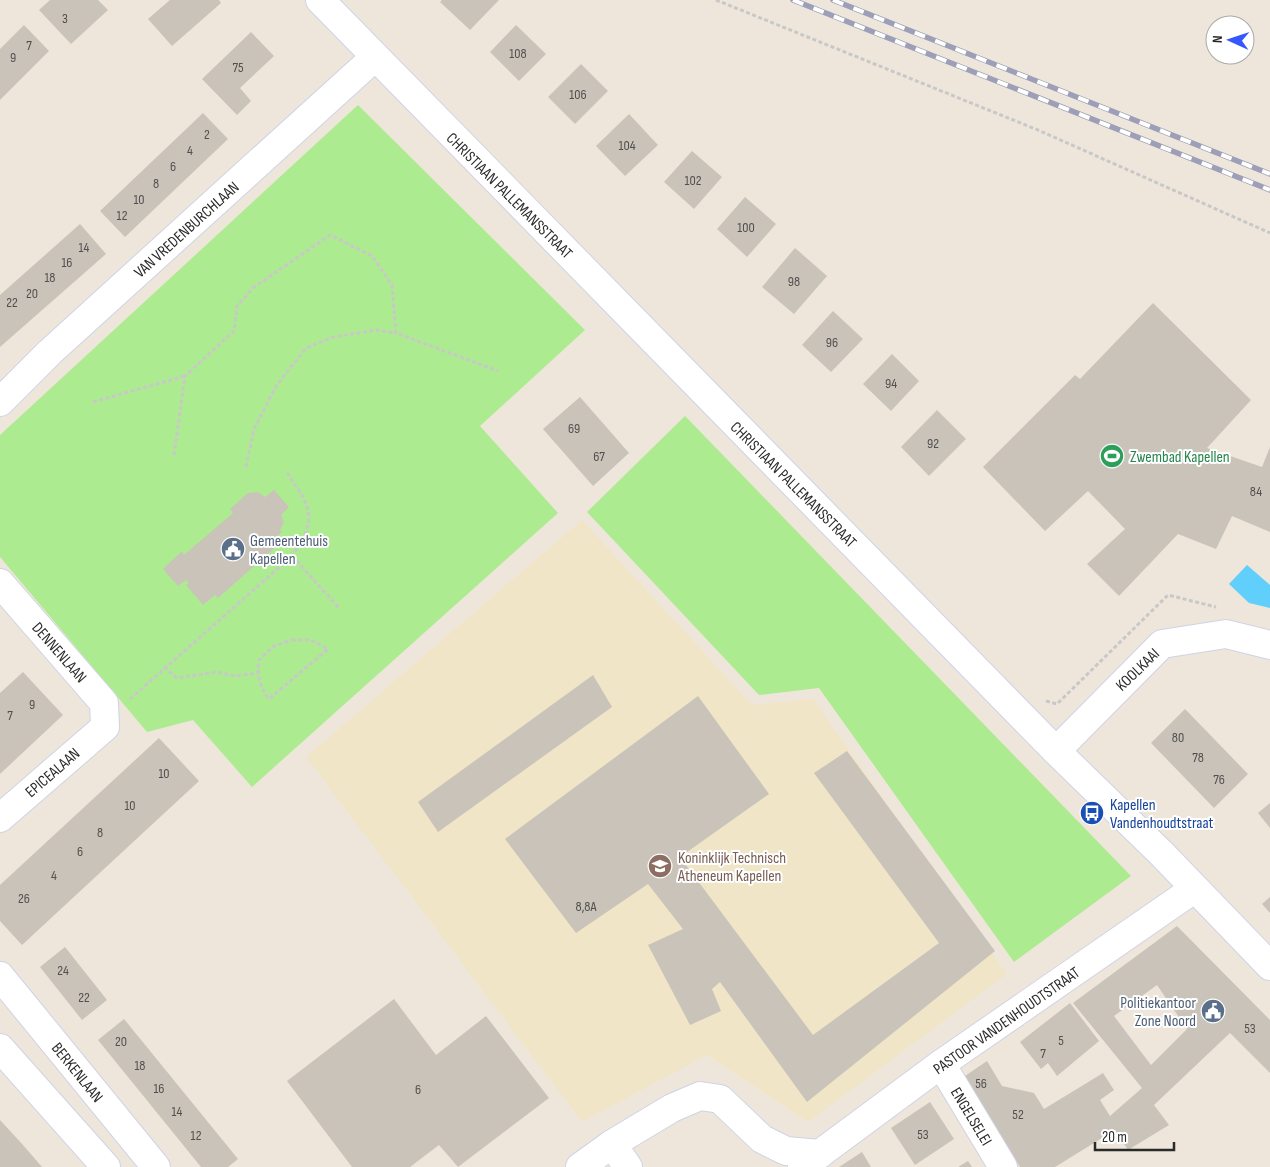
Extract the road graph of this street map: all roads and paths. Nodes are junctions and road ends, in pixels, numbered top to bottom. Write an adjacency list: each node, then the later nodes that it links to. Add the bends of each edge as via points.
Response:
1 (320, 0): 3 (street, CHRISTIAAN PALLEMANSSTRAAT)
2 (716, 0): 4 (path, via 1038,130)
3 (374, 57): 8 (street, VAN VREDENBURCHLAAN, via 50,352); 20 (street, CHRISTIAAN PALLEMANSSTRAAT)
4 (1270, 233)
5 (396, 334): 6 (path); 7 (path, via 392,285 372,256 330,235 253,288 237,306 234,331); 11 (path, via 368,331 333,337 306,348 277,385 254,429)
6 (498, 371)
7 (186, 376): 9 (path); 10 (path)
8 (0, 402)
9 (93, 402)
10 (174, 455)
11 (246, 467)
12 (287, 473): 13 (path, via 306,501 310,516 305,537)
13 (292, 556): 15 (path); 17 (path)
14 (0, 584): 19 (street, DENNENLAAN, via 104,703)
15 (339, 608)
16 (1270, 645): 20 (street, KOOLKAAI, via 1226,634 1162,644)
17 (164, 667): 18 (path, via 177,678 216,672 235,676); 19 (path, via 124,704)
18 (257, 673): 18 (path, via 262,690 269,699 328,649 310,640 292,640 274,646 259,660)
19 (105, 727): 21 (street, EPICEALAAN)
20 (1056, 751): 22 (street, CHRISTIAAN PALLEMANSSTRAAT)
21 (0, 818)
22 (1194, 889): 23 (street, CHRISTIAAN PALLEMANSSTRAAT); 26 (street, PASTOOR VANDENHOUDTSTRAAT)
23 (1270, 966)
24 (0, 976): 30 (street, BERKENLAAN)
25 (0, 1048): 29 (street)
26 (941, 1064): 28 (street, PASTOOR VANDENHOUDTSTRAAT); 33 (street, ENGELSELEI)
27 (612, 1144): 28 (street, PASTOOR VANDENHOUDTSTRAAT, via 672,1108 700,1096 720,1099 762,1139); 31 (street, PASTOOR VANDENHOUDTSTRAAT); 32 (street)
28 (811, 1160)
29 (106, 1167)
30 (156, 1167)
31 (580, 1167)
32 (628, 1167)
33 (1003, 1167)

